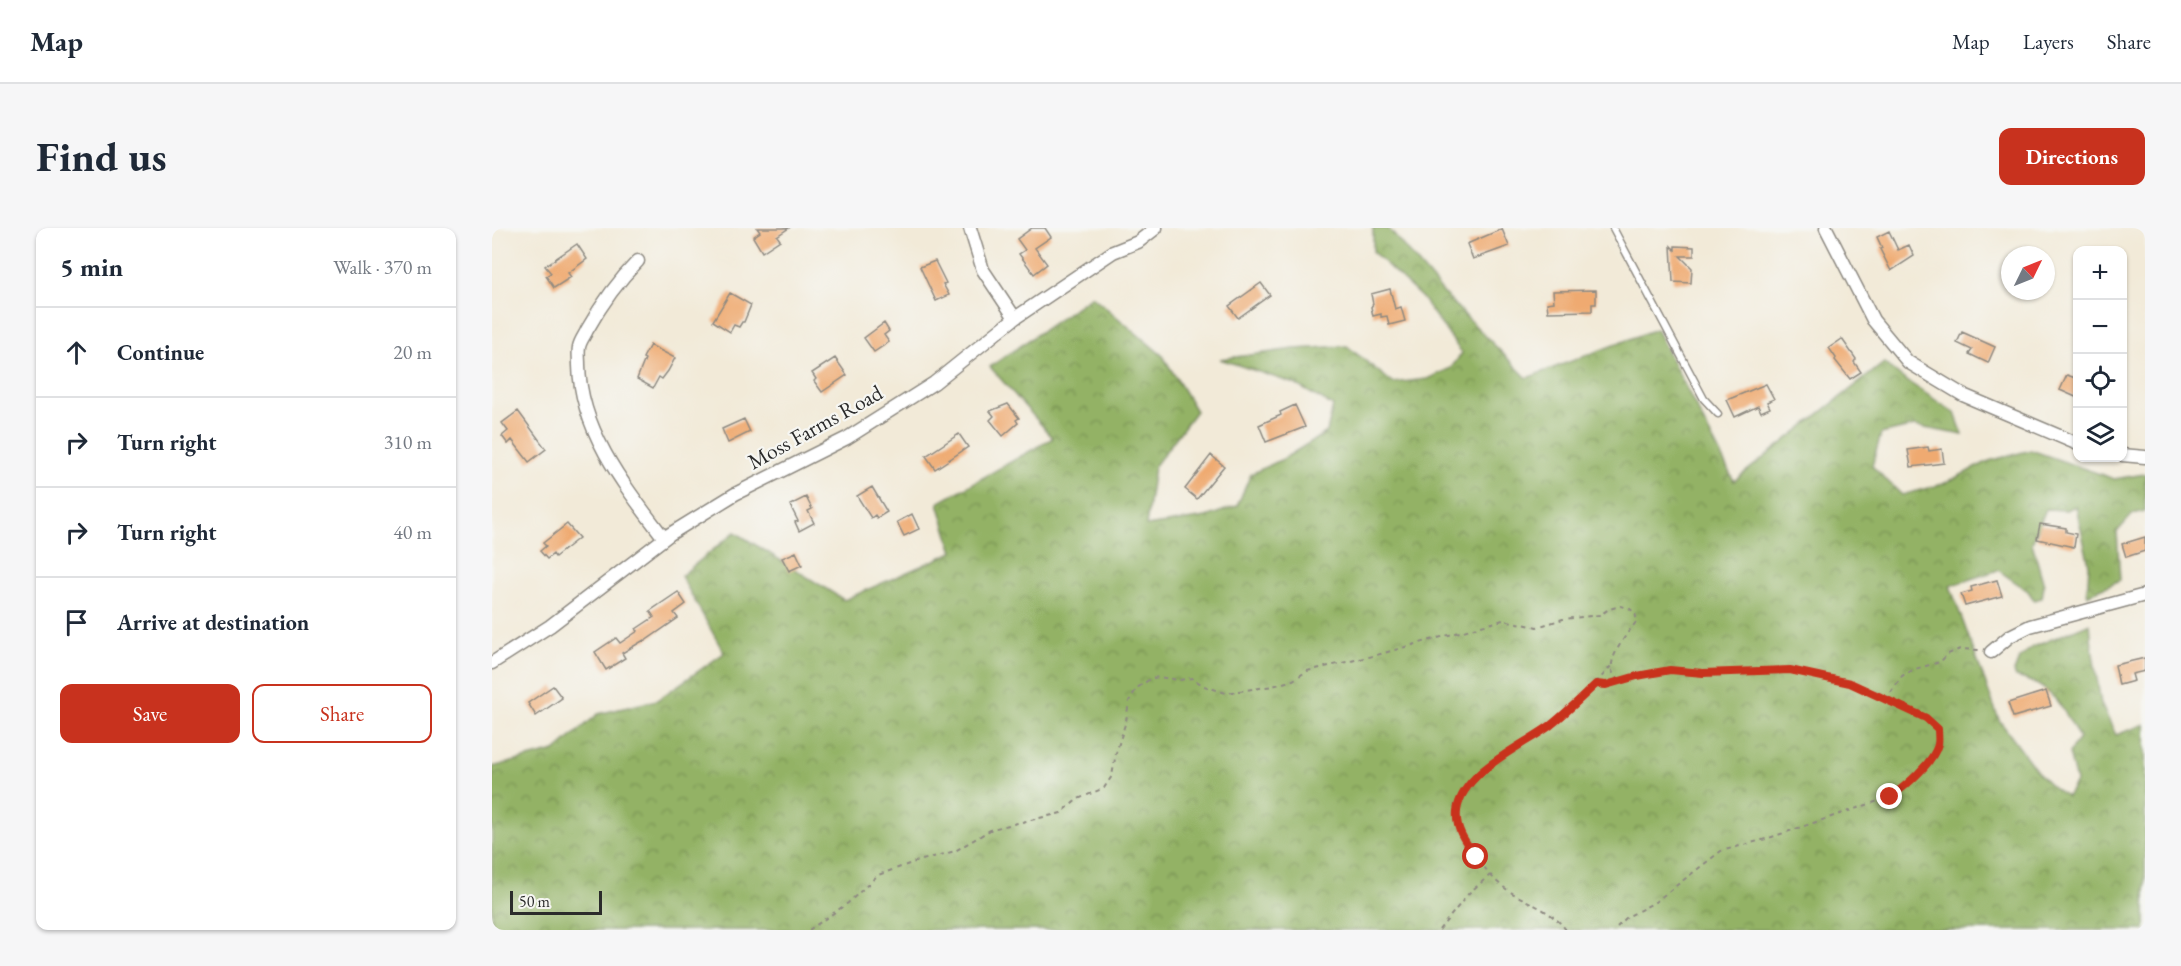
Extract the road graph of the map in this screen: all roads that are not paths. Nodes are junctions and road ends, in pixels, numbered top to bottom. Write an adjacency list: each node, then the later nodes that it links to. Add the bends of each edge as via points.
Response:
1 (970, 228): 6 (street, via 983,270)
2 (1156, 228): 6 (street, Moss Farms Road)
3 (1613, 228): 7 (lane, via 1704,399)
4 (1826, 228): 8 (street, via 1873,320 1908,362 1963,395)
5 (638, 261): 11 (street, via 597,312 579,345 579,379 588,417 601,443 633,497)
6 (1015, 318): 11 (street, Moss Farms Road, via 934,383 847,438 735,494)
7 (1718, 414)
8 (2073, 442)
9 (2127, 455): 10 (street)
10 (2145, 457)
11 (664, 538): 14 (street, Moss Farms Road, via 550,626)
12 (2145, 595): 13 (street, via 2030,627 2010,636)
13 (1991, 652)
14 (493, 662)

